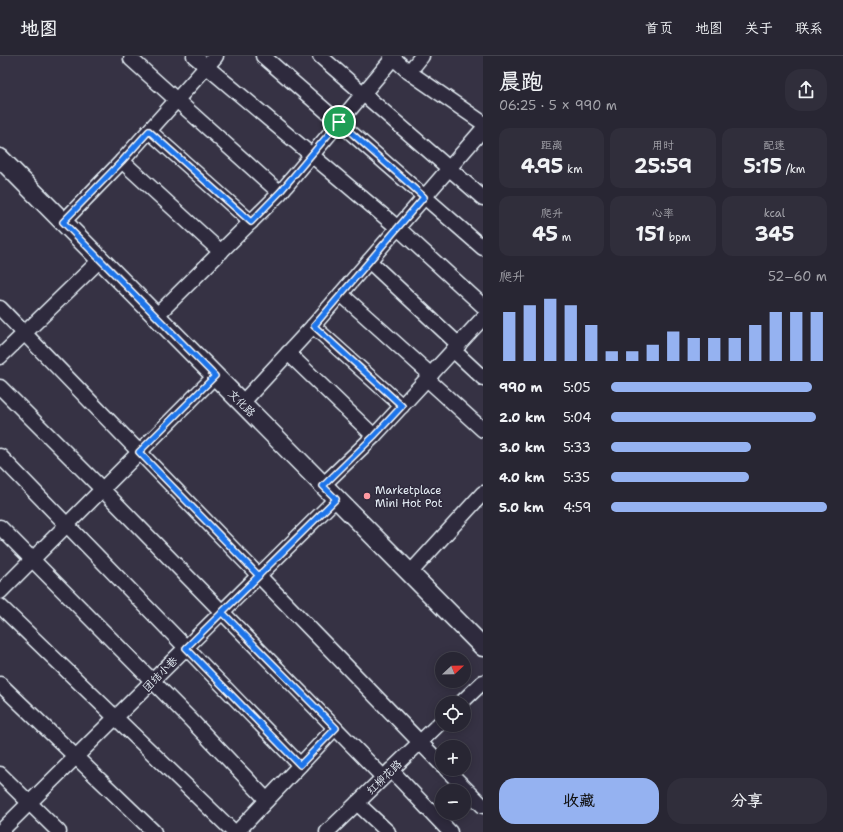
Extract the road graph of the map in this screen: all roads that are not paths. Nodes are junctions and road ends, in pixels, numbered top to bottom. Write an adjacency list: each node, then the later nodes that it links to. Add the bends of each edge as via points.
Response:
1 (194, 56): 7 (street)
2 (263, 56): 11 (street)
3 (320, 56): 9 (street)
4 (422, 56): 8 (street)
5 (392, 57): 8 (street); 9 (street)
6 (131, 59): 10 (street)
7 (211, 61): 10 (street); 15 (street)
8 (409, 72): 12 (street)
9 (363, 94): 11 (street); 18 (street)
10 (177, 100): 14 (street); 19 (street)
11 (339, 122): 15 (street); 20 (street)
12 (483, 122)
13 (483, 129): 18 (street)
14 (149, 131): 17 (street); 23 (street)
15 (311, 155): 19 (street); 24 (street)
16 (0, 158): 22 (main road, 文化路)
17 (122, 161): 22 (street); 26 (street)
18 (449, 169): 20 (street); 21 (street)
19 (280, 192): 23 (street)
20 (424, 197): 24 (street); 25 (street)
21 (483, 198)
22 (63, 222): 27 (main road, 文化路)
23 (251, 222): 26 (street)
24 (398, 228): 28 (street); 32 (street)
25 (483, 248)
26 (221, 252): 31 (street)
27 (100, 260): 31 (main road, 文化路); 34 (street)
28 (369, 261): 29 (street); 35 (street)
29 (341, 294): 33 (street); 39 (street)
30 (0, 308): 34 (street)
31 (156, 316): 38 (main road, 文化路)
32 (483, 316): 35 (street)
33 (314, 326): 36 (street); 43 (street)
34 (25, 333): 37 (street); 46 (street)
35 (456, 348): 39 (street); 40 (street)
36 (288, 353): 42 (street); 45 (street)
37 (0, 357)
38 (215, 376): 42 (main road, 文化路); 46 (street)
39 (429, 377): 43 (street); 44 (street)
40 (483, 378)
41 (0, 387): 49 (street)
42 (242, 403): 48 (main road, 文化路)
43 (402, 406): 45 (street)
44 (483, 430)
45 (374, 436): 48 (street)
46 (139, 452): 49 (street); 56 (street)
47 (0, 456): 52 (street)
48 (323, 486): 51 (main road, 文化路)
49 (102, 489): 52 (street); 59 (street)
50 (483, 493): 55 (street)
51 (336, 499): 55 (main road, 文化路); 56 (street, 团结小巷)
52 (67, 525): 54 (street); 61 (street)
53 (0, 526): 54 (street)
54 (32, 560): 57 (street); 62 (street)
55 (410, 573): 60 (main road, 文化路)
56 (259, 576): 59 (street, 团结小巷); 69 (street)
57 (0, 592)
58 (0, 606): 66 (street)
59 (222, 612): 61 (street, 团结小巷); 67 (street)
60 (483, 647)
61 (186, 648): 62 (street, 团结小巷); 72 (street)
62 (152, 681): 66 (street, 团结小巷); 76 (street)
63 (483, 682): 65 (street)
64 (0, 684): 70 (street)
65 (468, 696)
66 (116, 718): 70 (street, 团结小巷); 83 (street)
67 (336, 728): 72 (street); 74 (street)
68 (435, 728): 69 (street, 红柳花路)
69 (420, 743): 71 (street); 74 (street, 红柳花路)
70 (76, 757): 78 (street, 团结小巷); 82 (street)
71 (435, 758)
72 (300, 765): 76 (street)
73 (0, 774): 78 (street)
74 (387, 774): 77 (street, 红柳花路); 86 (street)
75 (453, 776): 79 (street)
76 (267, 800): 83 (street)
77 (358, 802): 84 (street, 红柳花路); 85 (street)
78 (30, 803): 80 (street, 团结小巷); 81 (street)
79 (483, 806)
80 (0, 832)
81 (59, 832)
82 (154, 832)
83 (235, 832)
84 (327, 832)
85 (388, 832)
86 (450, 832)

